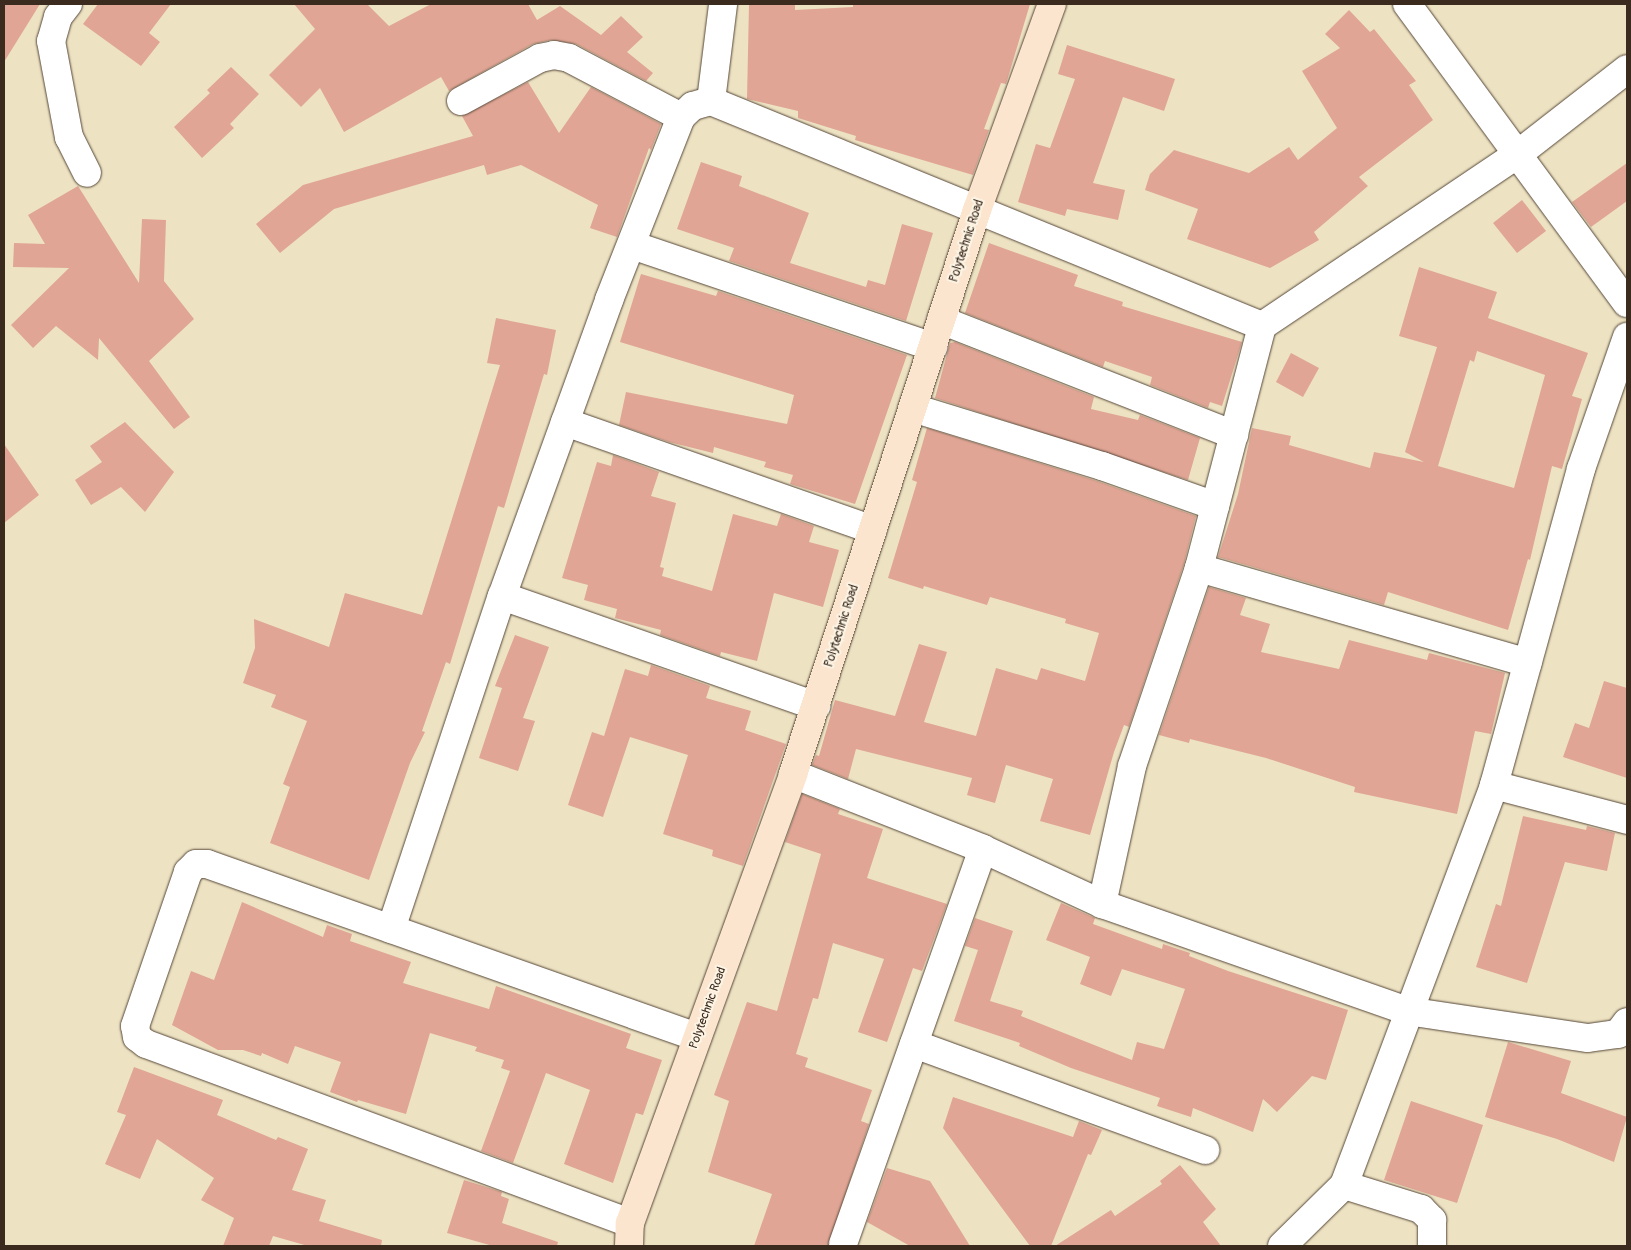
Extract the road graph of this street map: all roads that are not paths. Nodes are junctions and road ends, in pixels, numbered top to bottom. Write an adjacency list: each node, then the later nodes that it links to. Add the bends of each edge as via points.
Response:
1 (68, 4): 10 (street, via 58,17 51,41 69,137)
2 (723, 4): 7 (street)
3 (1052, 4): 11 (street, Polytechnic Road)
4 (1407, 4): 9 (street)
5 (1627, 69): 9 (street)
6 (461, 101): 8 (street, via 540,58 554,55 569,58)
7 (711, 101): 8 (street, via 694,106); 11 (street)
8 (680, 117): 12 (street)
9 (1518, 154): 13 (street); 15 (street)
10 (87, 173)
11 (977, 210): 14 (street, Polytechnic Road); 15 (street)
12 (632, 245): 17 (street); 19 (street)
13 (1627, 303)
14 (941, 320): 17 (street, Polytechnic Road); 20 (street)
15 (1262, 326): 20 (street)
16 (1627, 337): 25 (street, via 1582,469)
17 (933, 347): 18 (street, Polytechnic Road)
18 (913, 408): 21 (street, via 1102,466); 22 (street, Polytechnic Road)
19 (565, 422): 22 (street); 24 (street)
20 (1234, 435): 21 (street)
21 (1215, 506): 23 (street)
22 (873, 530): 26 (street, Polytechnic Road)
23 (1199, 568): 25 (street); 31 (street, via 1132,766)
24 (502, 596): 26 (street); 32 (street)
25 (1528, 663): 28 (street)
26 (816, 706): 27 (street, Polytechnic Road)
27 (793, 774): 30 (street); 35 (street, Polytechnic Road)
28 (1494, 785): 29 (street); 33 (street)
29 (1627, 820)
30 (983, 849): 31 (street); 36 (street)
31 (1102, 904): 33 (street)
32 (391, 929): 35 (street); 39 (street, via 207,864 196,864 188,872 135,1026 137,1037 146,1044)
33 (1407, 1011): 34 (street, via 1588,1038 1618,1034); 38 (street)
34 (1627, 1022)
35 (697, 1037): 39 (street, Polytechnic Road)
36 (914, 1044): 37 (street); 40 (street)
37 (1205, 1150)
38 (1344, 1185): 41 (street); 42 (street, via 1421,1209 1432,1220)
39 (629, 1234)
40 (843, 1244)
41 (1282, 1246)
42 (1432, 1246)

